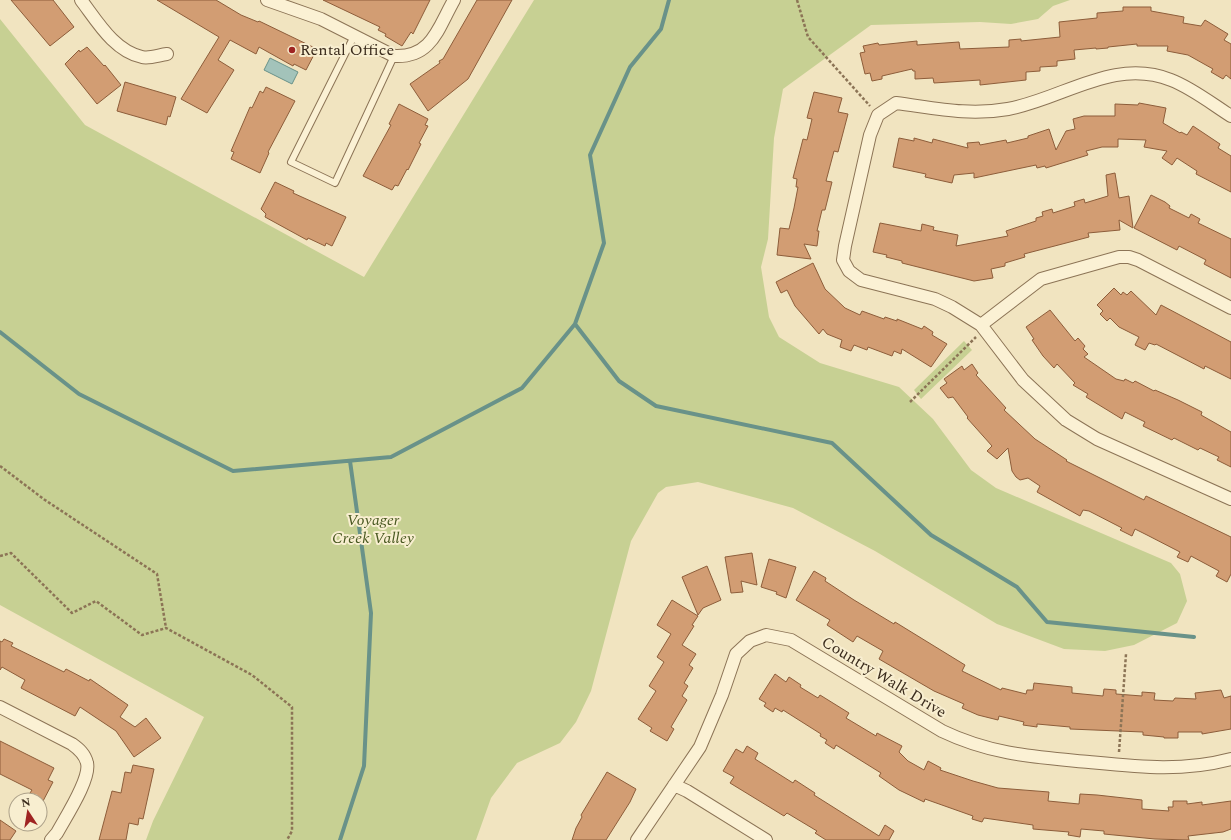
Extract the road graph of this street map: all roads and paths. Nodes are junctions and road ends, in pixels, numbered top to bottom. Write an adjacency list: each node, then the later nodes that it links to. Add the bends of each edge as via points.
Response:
1 (80, 0): 6 (street, via 115,43 129,53 143,58)
2 (267, 0): 5 (street, via 308,14)
3 (454, 0): 7 (street, via 427,48 405,57)
4 (797, 0): 8 (path, via 808,37)
5 (354, 36): 7 (street); 7 (lane, via 291,162 335,184)
6 (167, 54)
7 (394, 56)
8 (878, 115): 9 (street, via 896,103 969,113 1008,109 1035,102 1099,78 1120,73 1148,73 1171,80); 11 (street, via 870,136 843,260 849,271 861,280 935,299)
9 (1231, 116)
10 (1231, 308): 11 (street, via 1138,260 1119,257 1042,279)
11 (983, 326): 12 (path); 14 (street, via 1023,380 1066,420 1103,442)
12 (910, 402)
13 (0, 466): 16 (path, via 45,500 157,574)
14 (1231, 499)
15 (0, 556): 16 (path, via 11,553 72,613 96,601 142,635)
16 (166, 628): 23 (path, via 252,675 292,708 292,831)
17 (1126, 654): 20 (path)
18 (0, 708): 22 (street, via 72,744 82,752 88,763 84,782)
19 (1231, 759): 20 (street, Country Walk Drive, via 1208,765 1174,768)
20 (1118, 765): 21 (street, Country Walk Drive, via 1009,754 961,740 792,640 766,635 750,641 736,654 700,747)
21 (674, 785): 24 (street, Country Walk Drive); 25 (street)
22 (51, 840)
23 (287, 840)
24 (637, 840)
25 (766, 840)

